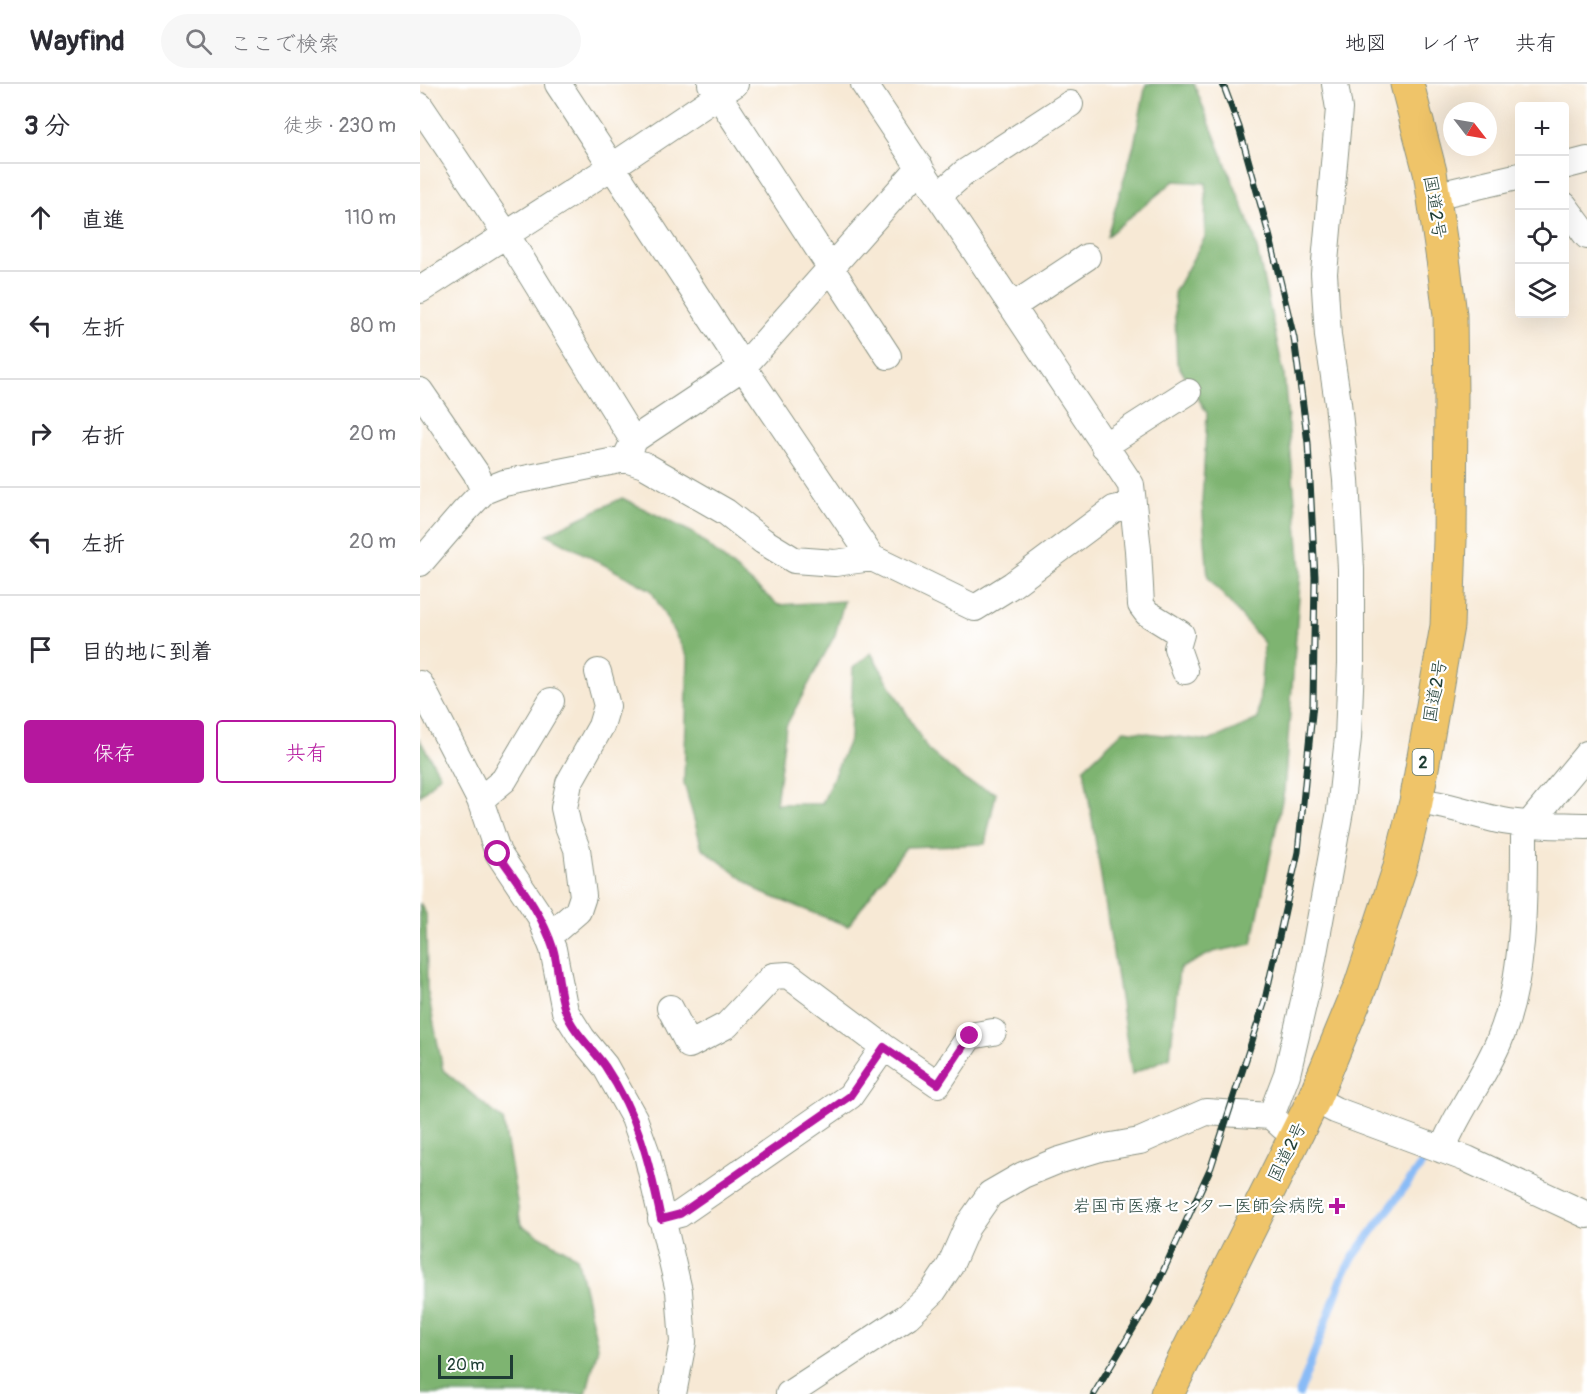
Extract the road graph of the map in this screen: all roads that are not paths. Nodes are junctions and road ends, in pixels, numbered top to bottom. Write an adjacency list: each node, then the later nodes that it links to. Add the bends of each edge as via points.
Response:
1 (558, 84): 10 (street)
2 (864, 84): 11 (street)
3 (1335, 84): 46 (street, via 1339,109 1324,273 1346,480 1351,569 1348,738 1340,811 1287,1074)
4 (1407, 84): 14 (highway, 国道2号 / 2)
5 (721, 88): 10 (street); 19 (street)
6 (1070, 104): 13 (street, via 964,173)
7 (420, 106): 16 (street)
8 (1587, 160): 9 (street)
9 (1569, 165)
10 (613, 166): 16 (street); 23 (street)
11 (920, 167): 13 (street); 19 (street)
12 (1515, 177): 14 (street)
13 (939, 195): 21 (street)
14 (1434, 196): 38 (highway, 国道2号 / 2, via 1450,315 1450,540 1447,626)
15 (1568, 210): 17 (street)
16 (506, 234): 20 (street); 27 (street, via 628,432)
17 (1587, 236)
18 (1087, 257): 21 (street)
19 (832, 267): 22 (street); 23 (street)
20 (420, 290)
21 (1013, 306): 26 (street)
22 (888, 356)
23 (743, 367): 27 (street); 30 (street)
24 (420, 391): 28 (street)
25 (1188, 392): 26 (street)
26 (1104, 446): 29 (street, via 1131,484)
27 (630, 449): 28 (street); 30 (street, via 644,465 726,512 794,560 834,563)
28 (484, 491): 31 (street)
29 (1132, 505): 30 (street, via 1114,509 975,608); 33 (street, via 1141,605 1181,634 1177,648)
30 (872, 558)
31 (420, 562)
32 (598, 672): 41 (street, via 607,706 601,726 569,783 564,807 577,849 583,896 578,911)
33 (1185, 672)
34 (420, 684): 37 (street)
35 (551, 701): 37 (street, via 504,780)
36 (1587, 754): 39 (street)
37 (480, 800): 41 (street, via 498,854)
38 (1416, 802): 39 (street); 45 (highway, 国道2号 / 2, via 1399,870 1361,985)
39 (1527, 824): 40 (street); 47 (street, via 1516,984 1500,1039)
40 (1587, 826)
41 (549, 936): 49 (street, via 566,1011 605,1066 634,1118 647,1154)
42 (670, 1008): 44 (street, via 689,1045 727,1025 773,976 788,975)
43 (993, 1032): 44 (street, via 970,1036 938,1084)
44 (884, 1047): 49 (street, via 850,1096 680,1214)
45 (1314, 1099): 46 (highway, 国道2号 / 2); 47 (street)
46 (1283, 1126): 51 (street, via 1206,1112 1140,1141 1100,1148 1023,1175 990,1194 967,1227 950,1266 932,1293 908,1316); 52 (highway, 国道2号 / 2)
47 (1442, 1150): 48 (street)
48 (1587, 1215)
49 (661, 1219): 50 (street, via 679,1291 684,1342)
50 (673, 1394)
51 (789, 1394)
52 (1167, 1394)

